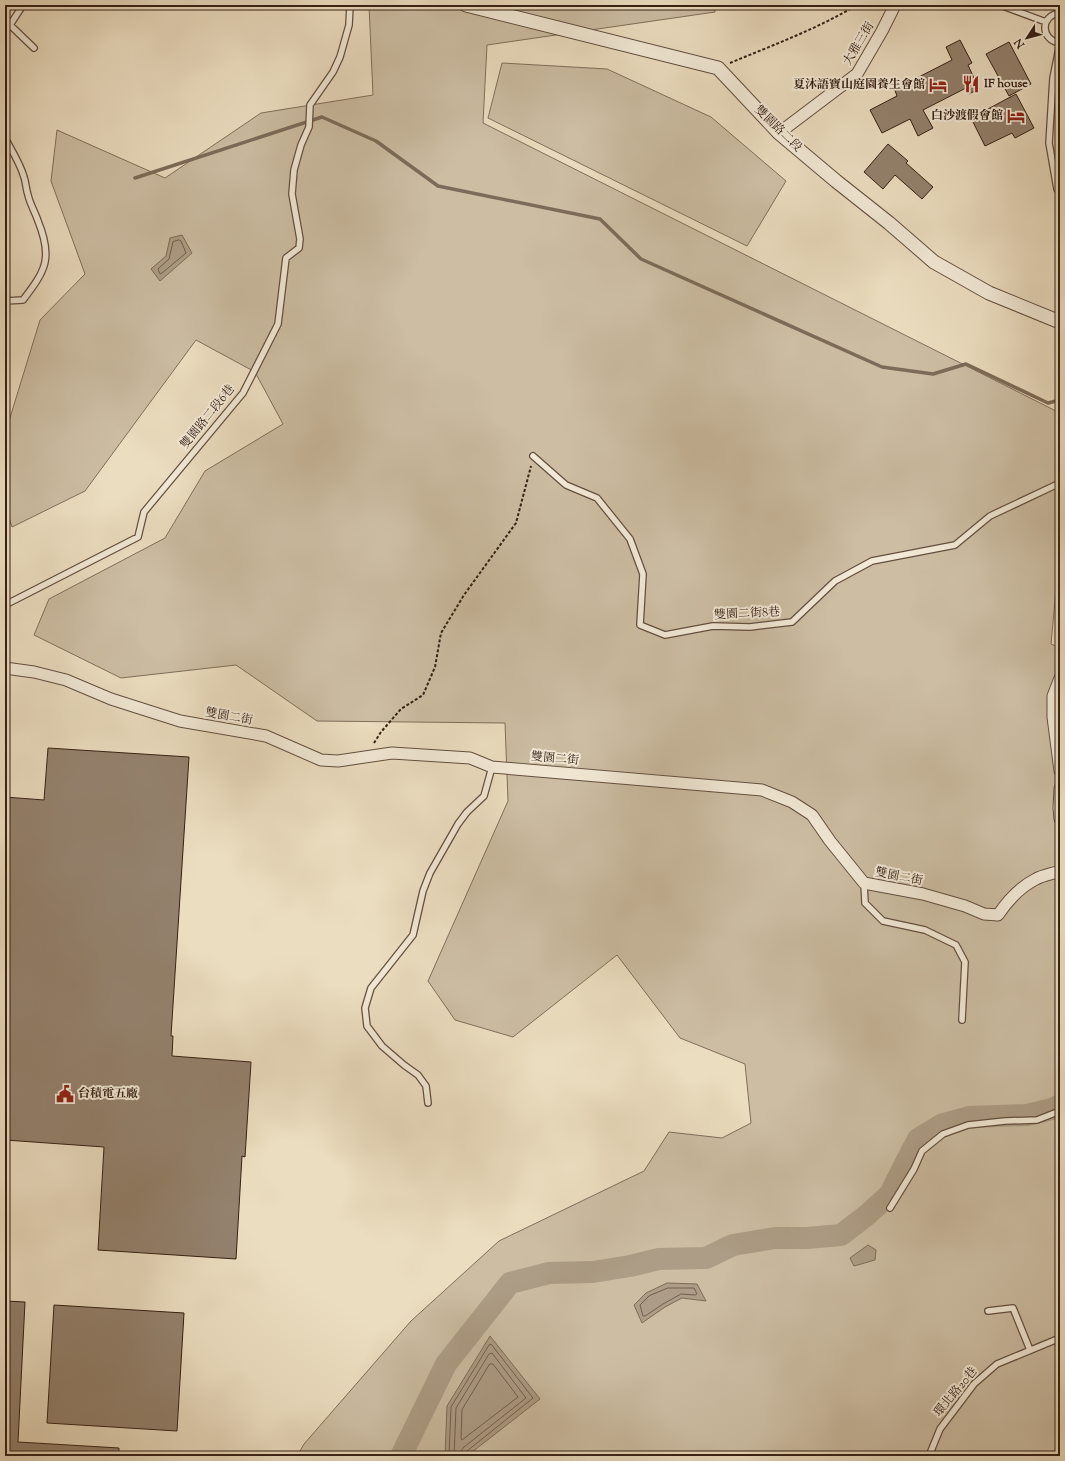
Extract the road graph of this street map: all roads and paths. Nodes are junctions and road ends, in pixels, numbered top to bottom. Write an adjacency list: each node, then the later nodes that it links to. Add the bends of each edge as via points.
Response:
1 (23, 5): 10 (lane, via 10,25)
2 (350, 5): 19 (lane, 雙園路二段6巷, via 349,25 340,56 333,72 310,106 309,127 294,170 292,194 300,239 299,248 286,258 278,324 243,393 144,512 138,537)
3 (466, 5): 11 (street)
4 (857, 5): 11 (path, 大雅三街, via 803,32)
5 (896, 5): 12 (street, 大雅三街, via 857,74)
6 (1000, 5): 8 (lane)
7 (1060, 13): 8 (lane, via 1053,15)
8 (1046, 22): 9 (lane, via 1047,36 1050,40)
9 (1060, 43): 14 (lane, via 1053,78 1049,143)
10 (34, 48)
11 (718, 68): 12 (street, 雙園路二段)
12 (779, 133): 16 (street, 雙園路二段, via 934,262 988,293)
13 (5, 138): 15 (lane, via 25,178 28,196 47,248 44,268 23,300)
14 (1060, 194)
15 (5, 301)
16 (1060, 322)
17 (533, 456): 18 (lane, 雙園二街8巷, via 566,485 597,498 630,539 643,574 640,625 665,635 713,626 750,627 792,622 835,582 872,561 954,545 990,516); 22 (path, via 516,523 464,595 441,633 435,667 423,695 401,709 381,732)
18 (1060, 483)
19 (5, 605)
20 (5, 668): 22 (street, 雙園二街, via 66,680 110,699 180,721 266,736 321,760 338,761)
21 (1060, 678): 24 (street, via 1053,696)
22 (366, 756): 23 (street, 雙園二街, via 392,753 450,755 470,758)
23 (492, 767): 28 (street, 雙園二街, via 762,790 792,802 812,815); 30 (lane, via 484,796 458,824 430,873 413,935 372,988 365,1008 367,1026 382,1046 418,1074 426,1086)
24 (1060, 771)
25 (1060, 788): 26 (street)
26 (1060, 819)
27 (1060, 871): 28 (street, 雙園二街, via 1036,878 1008,900 998,915 984,914 923,894)
28 (864, 883): 29 (lane, via 865,903 883,921 925,930 956,945 964,962)
29 (962, 1020)
30 (428, 1103)
31 (1060, 1111): 32 (lane, via 1037,1120 968,1125 943,1134 922,1151)
32 (890, 1208)
33 (988, 1311): 35 (lane, via 1013,1308)
34 (1060, 1338): 35 (lane, 環北路20巷)
35 (1030, 1350): 36 (lane, 環北路20巷, via 997,1364 974,1384 940,1429)
36 (929, 1456)

